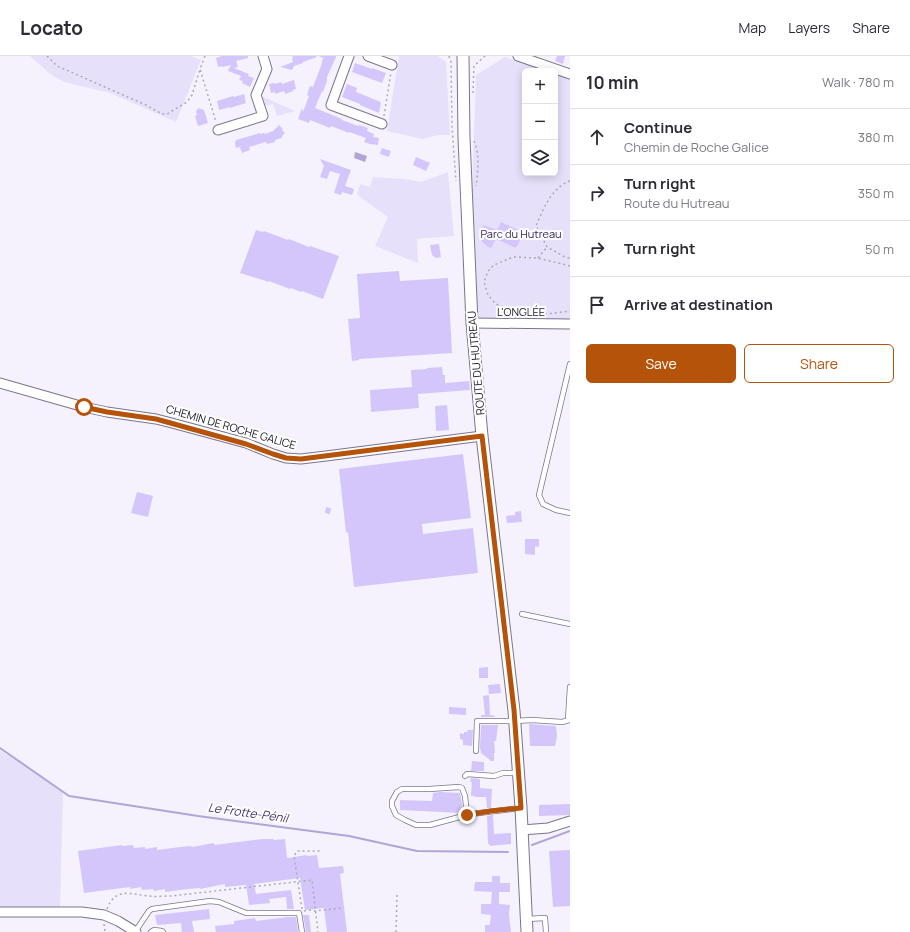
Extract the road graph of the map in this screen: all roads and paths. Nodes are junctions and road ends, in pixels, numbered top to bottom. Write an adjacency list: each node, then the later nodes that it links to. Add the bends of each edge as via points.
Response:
1 (47, 56): 10 (path, via 57,66 162,114 167,114 187,102 192,95)
2 (205, 56): 10 (path)
3 (263, 56): 14 (street, via 267,69 256,95 263,116)
4 (349, 56): 13 (street, via 331,105)
5 (368, 56): 9 (street)
6 (464, 56): 21 (street, ROUTE DU HUTREAU, via 464,138)
7 (485, 56): 11 (path, via 474,66)
8 (518, 56): 12 (street)
9 (392, 65): 13 (path)
10 (200, 69): 14 (path)
11 (474, 71)
12 (570, 74)
13 (382, 124)
14 (218, 130)
15 (570, 181): 16 (path, via 557,188 536,226)
16 (547, 248): 17 (path); 18 (path)
17 (538, 258): 19 (path); 20 (path, via 512,257 494,265 488,270 484,282 488,295 496,304 512,311 529,314)
18 (570, 258)
19 (570, 266)
20 (570, 311)
21 (472, 323): 22 (street, L'ONGLÉE); 25 (street, ROUTE DU HUTREAU)
22 (570, 324)
23 (570, 364): 26 (lane, via 539,496 543,504)
24 (0, 383): 25 (street, CHEMIN DE ROCHE GALICE, via 84,407 168,422 286,458 301,459)
25 (482, 436): 31 (street, ROUTE DU HUTREAU)
26 (570, 513)
27 (522, 614): 28 (lane)
28 (570, 624)
29 (570, 687): 30 (lane)
30 (569, 720): 31 (lane)
31 (515, 721): 32 (lane, via 477,720); 33 (street, ROUTE DU HUTREAU)
32 (476, 751)
33 (518, 772): 34 (lane, via 494,776); 35 (street, ROUTE DU HUTREAU)
34 (465, 776)
35 (521, 808): 36 (lane); 38 (street, ROUTE DU HUTREAU)
36 (467, 815): 36 (lane, via 430,825 416,825 396,815 392,801 402,789 459,787 464,792)
37 (570, 821): 38 (street, via 548,828)
38 (522, 830): 44 (street, ROUTE DU HUTREAU)
39 (320, 851): 43 (path, via 297,851 294,856 302,909)
40 (397, 895): 49 (path)
41 (342, 908): 43 (path)
42 (0, 912): 45 (street, via 82,912 104,915)
43 (300, 913): 45 (lane, via 246,913 210,901 152,909); 48 (lane)
44 (526, 920): 50 (street, ROUTE DU HUTREAU); 51 (lane, via 545,918)
45 (136, 932)
46 (151, 932): 47 (lane)
47 (163, 932)
48 (302, 932)
49 (396, 932)
50 (527, 932)
51 (546, 932)

